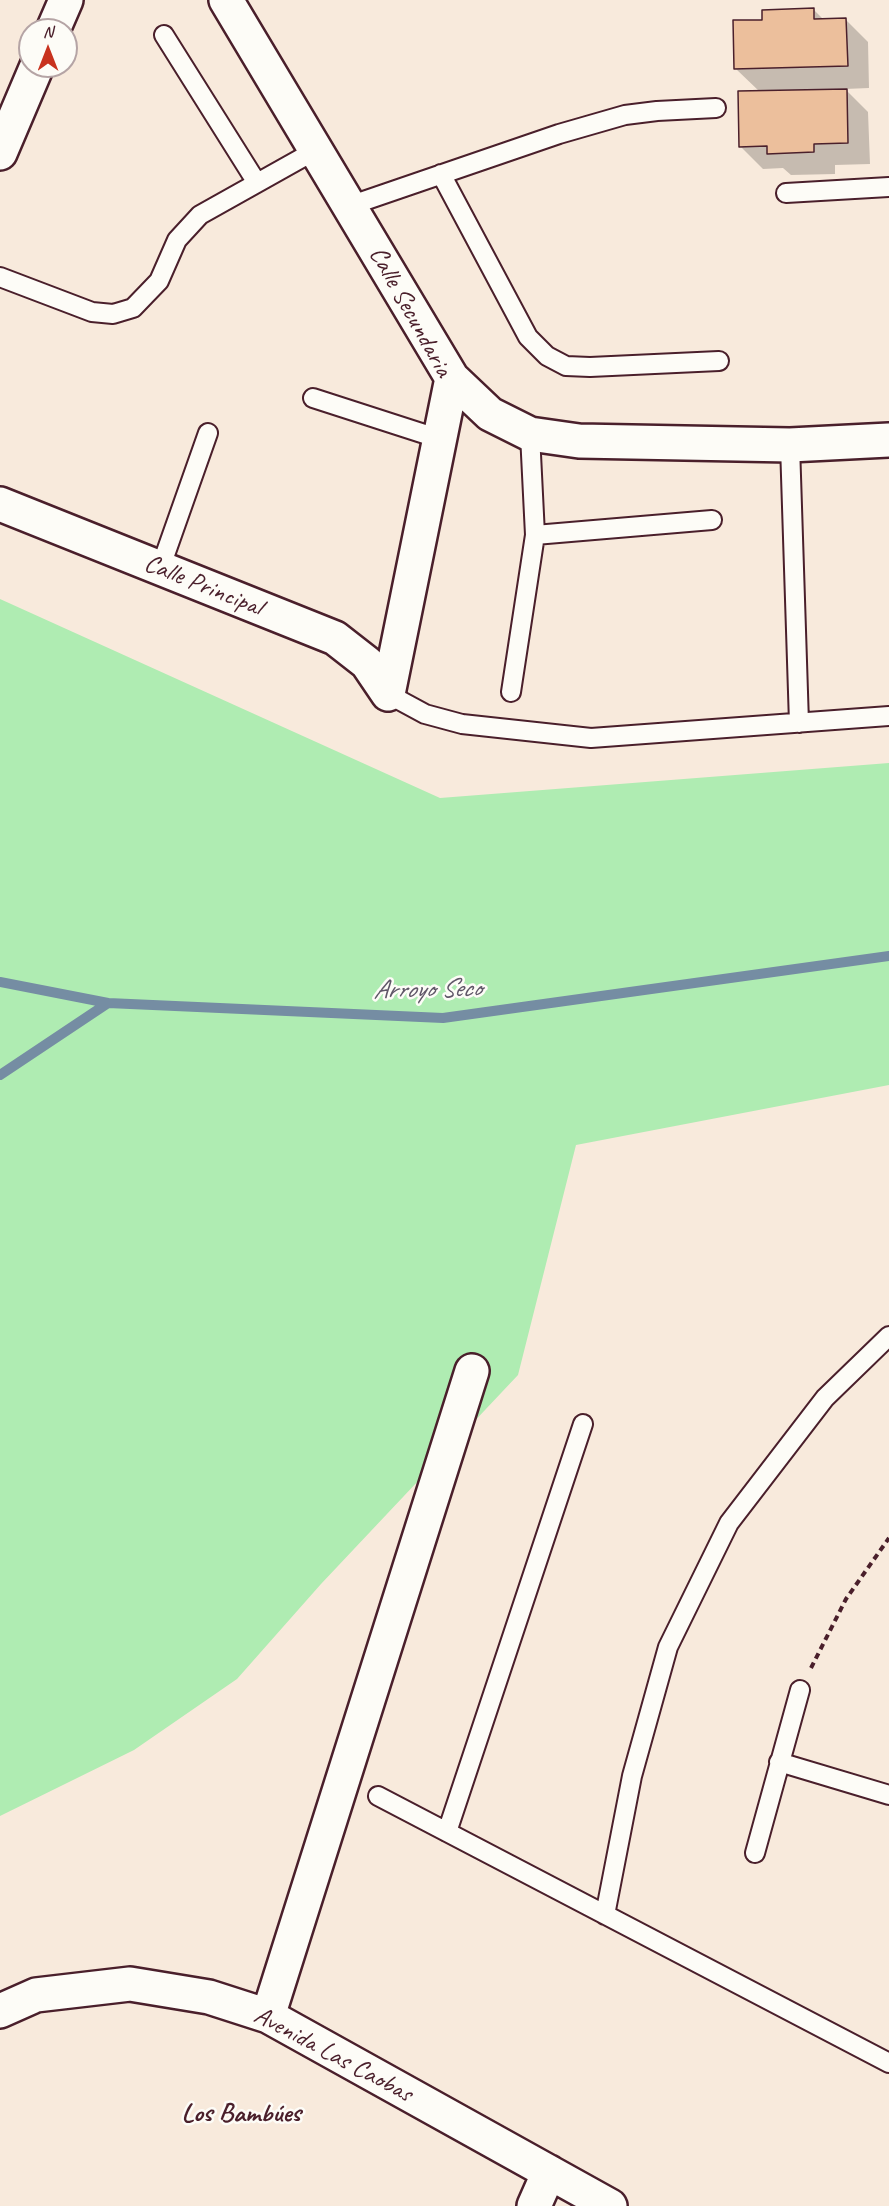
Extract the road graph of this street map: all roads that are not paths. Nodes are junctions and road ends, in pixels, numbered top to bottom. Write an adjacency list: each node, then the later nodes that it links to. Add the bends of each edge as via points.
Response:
1 (66, 0): 3 (street)
2 (226, 0): 8 (street, Calle Secundaria)
3 (58, 18)
4 (164, 34): 10 (lane)
5 (32, 78): 7 (street)
6 (716, 108): 9 (lane, via 625,115)
7 (4, 136)
8 (316, 150): 10 (lane); 13 (street, Calle Secundaria)
9 (441, 174): 13 (lane); 15 (lane, via 528,336 547,356 566,366 590,367)
10 (257, 183): 14 (lane, via 188,226 177,240 159,281 133,308 113,314 92,312)
11 (889, 187): 12 (lane)
12 (786, 193)
13 (349, 206): 16 (street, Calle Secundaria)
14 (0, 278)
15 (719, 361)
16 (452, 378): 19 (street, via 490,414); 20 (street, Calle Secundaria)
17 (313, 398): 20 (lane)
18 (208, 433): 26 (lane)
19 (530, 434): 22 (street, via 579,441); 25 (lane)
20 (440, 440): 28 (street, Calle Secundaria)
21 (889, 440): 22 (street)
22 (790, 445): 30 (lane)
23 (0, 504): 26 (street, Calle Principal)
24 (712, 520): 25 (lane)
25 (535, 535): 27 (lane)
26 (160, 568): 28 (street, Calle Principal, via 335,639 367,663)
27 (511, 693)
28 (388, 694): 30 (lane, via 425,714 462,724 591,738)
29 (889, 716): 30 (lane)
30 (799, 723)
31 (889, 1336): 40 (lane, via 825,1398 729,1523 668,1647 632,1776)
32 (472, 1371): 42 (street)
33 (583, 1424): 38 (lane)
34 (800, 1690): 35 (lane)
35 (779, 1762): 36 (lane); 39 (lane)
36 (889, 1795)
37 (378, 1796): 38 (lane)
38 (447, 1832): 40 (lane)
39 (754, 1852)
40 (605, 1914): 43 (lane)
41 (0, 2011): 42 (street, Avenida Las Caobas, via 36,1995 130,1984 209,1997)
42 (268, 2016): 44 (street, Avenida Las Caobas)
43 (889, 2063)
44 (549, 2172): 45 (street); 46 (street, Avenida Las Caobas)
45 (534, 2206)
46 (610, 2206)

